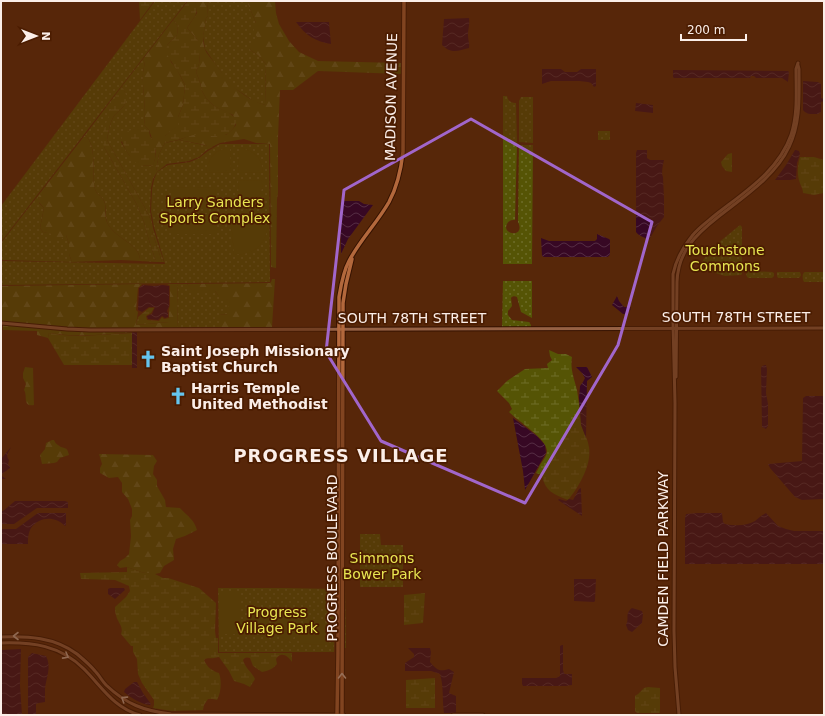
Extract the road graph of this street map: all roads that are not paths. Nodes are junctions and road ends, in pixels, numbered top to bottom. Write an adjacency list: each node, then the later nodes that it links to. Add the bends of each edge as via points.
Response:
1 (404, 1): 5 (main road, MADISON AVENUE, via 403,139 400,172 389,201 354,253 344,291)
2 (1, 323): 5 (street, SOUTH 78TH STREET, via 90,330)
3 (675, 328): 3 (street, CAMDEN FIELD PARKWAY, via 677,277 687,248 702,230 770,175 790,146 799,113 798,63 795,118 782,154 762,177 697,230 681,252 673,278); 4 (street, SOUTH 78TH STREET); 5 (street, SOUTH 78TH STREET); 17 (street, CAMDEN FIELD PARKWAY, via 674,631)
4 (824, 328)
5 (341, 329): 6 (main road, PROGRESS BOULEVARD)
6 (341, 562): 7 (main road, PROGRESS BOULEVARD); 8 (main road, PROGRESS BOULEVARD)
7 (343, 584): 8 (main road); 9 (main road, PROGRESS BOULEVARD)
8 (338, 592): 9 (main road, via 341,595); 13 (main road, PROGRESS BOULEVARD)
9 (342, 626): 14 (main road, PROGRESS BOULEVARD, one-way to 9)
10 (1, 637): 13 (street, one-way to 10, via 156,712 133,705 117,695 76,653 60,644 37,637)
11 (1, 643): 12 (street, one-way to 12, via 34,644 56,650 83,668 107,695)
12 (140, 715)
13 (337, 715): 14 (street)
14 (343, 715)
15 (454, 715): 16 (street)
16 (483, 715)
17 (679, 715)

